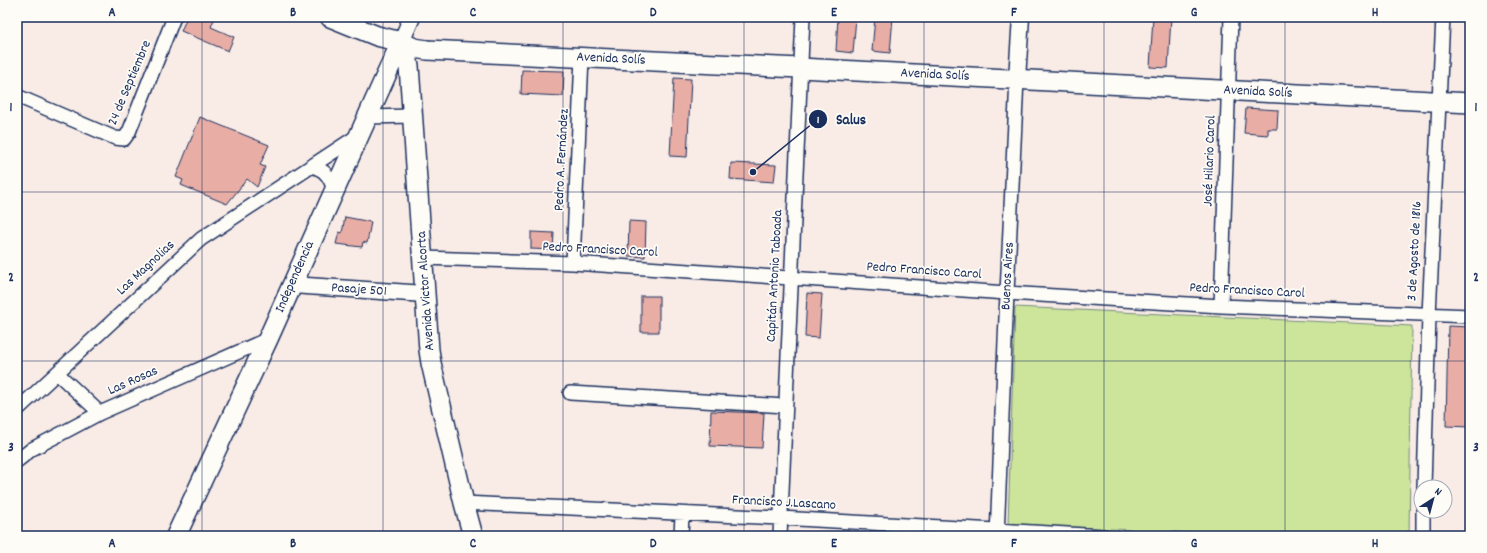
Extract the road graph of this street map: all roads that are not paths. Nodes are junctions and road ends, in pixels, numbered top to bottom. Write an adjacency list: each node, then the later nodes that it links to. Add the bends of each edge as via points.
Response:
1 (174, 17): 14 (street, 24 de Septiembre, via 124,139 115,138)
2 (330, 17): 9 (main road, via 377,36)
3 (360, 17): 9 (main road, via 380,26)
4 (412, 17): 9 (street, Independencia)
5 (803, 17): 11 (street, Capitán Antonio Taboada)
6 (1021, 17): 12 (street, Buenos Aires)
7 (1231, 17): 13 (street, José Hilario Carol)
8 (1443, 17): 15 (street, 3 de Agosto de 1816)
9 (401, 42): 10 (main road, Avenida Solís, via 427,50); 17 (main road, Avenida Victor Alcorta, via 409,66); 18 (main road, Independencia)
10 (582, 57): 11 (main road, Avenida Solís); 23 (street, Pedro A. Fernández)
11 (800, 68): 12 (main road, Avenida Solís); 24 (street, Capitán Antonio Taboada)
12 (1017, 79): 13 (main road, Avenida Solís); 26 (street, Buenos Aires)
13 (1228, 90): 15 (main road, Avenida Solís); 28 (street, José Hilario Carol)
14 (17, 96)
15 (1438, 101): 16 (main road, Avenida Solís); 29 (street, 3 de Agosto de 1816)
16 (1470, 103)
17 (413, 116): 18 (street); 22 (main road, Avenida Victor Alcorta)
18 (366, 117): 19 (main road, Independencia)
19 (359, 135): 20 (street, Las Magnolias); 21 (main road, Independencia)
20 (311, 166): 21 (street, via 326,172); 32 (street, Las Magnolias, via 201,239)
21 (334, 190): 25 (main road, Independencia)
22 (423, 258): 23 (street, Pedro Francisco Carol); 27 (main road, Avenida Victor Alcorta)
23 (573, 263): 24 (street, Pedro Francisco Carol)
24 (792, 278): 26 (street, Pedro Francisco Carol); 34 (street, Capitán Antonio Taboada)
25 (292, 285): 27 (street, Pasaje 501); 31 (main road, Independencia)
26 (1007, 293): 28 (street, Pedro Francisco Carol); 43 (street, Buenos Aires)
27 (425, 294): 39 (main road, Avenida Victor Alcorta, via 431,363)
28 (1221, 306): 29 (street, Pedro Francisco Carol)
29 (1429, 315): 30 (street, Pedro Francisco Carol); 38 (street, 3 de Agosto de 1816)
30 (1470, 316)
31 (268, 339): 36 (street, Las Rosas); 44 (main road, Independencia)
32 (57, 373): 35 (street, Las Magnolias); 36 (street)
33 (570, 393): 34 (street)
34 (785, 406): 41 (street, Capitán Antonio Taboada)
35 (17, 410)
36 (100, 413): 37 (street, Las Rosas, via 37,446)
37 (17, 461)
38 (1424, 479)
39 (464, 503): 40 (street, Francisco J.Lascano); 45 (main road, Avenida Victor Alcorta)
40 (682, 514): 41 (street, Francisco J.Lascano); 46 (street)
41 (780, 518): 43 (street, Francisco J.Lascano); 47 (street, Capitán Antonio Taboada)
42 (1423, 519): 49 (street)
43 (997, 533): 48 (street, Francisco J.Lascano)
44 (176, 536)
45 (473, 536)
46 (681, 536)
47 (780, 536)
48 (1103, 536)
49 (1423, 536)

